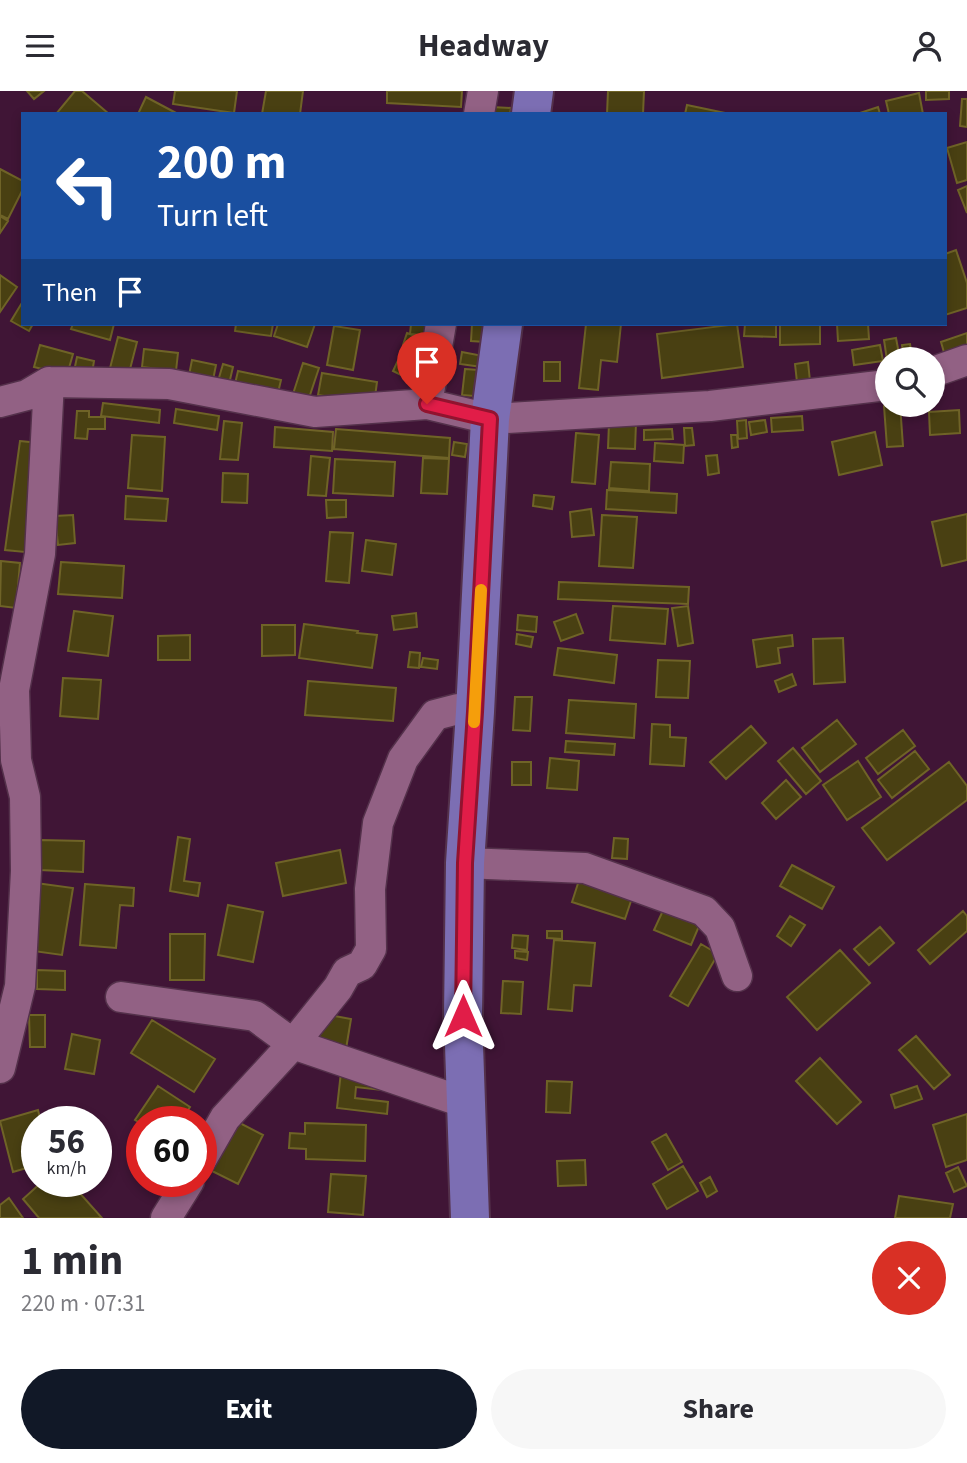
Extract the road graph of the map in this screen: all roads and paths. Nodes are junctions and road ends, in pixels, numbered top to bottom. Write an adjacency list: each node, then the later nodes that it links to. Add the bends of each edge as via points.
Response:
1 (483, 91): 3 (street)
2 (534, 91): 4 (main road)
3 (479, 112)
4 (531, 112)
5 (441, 326): 12 (street)
6 (503, 326): 13 (main road)
7 (967, 360): 8 (street)
8 (945, 368)
9 (0, 384): 11 (street)
10 (875, 386): 13 (street, via 710,406)
11 (25, 393): 12 (street, via 169,384 315,412); 19 (street, via 40,554 14,690 16,760 25,797 26,871 19,986)
12 (427, 404): 13 (street)
13 (490, 419): 14 (main road)
14 (475, 712): 15 (main road); 18 (street, via 458,709 435,715 403,759 378,823 370,889 371,949 362,965 347,972)
15 (465, 863): 16 (street, via 584,868 704,911 720,928); 20 (main road)
16 (737, 976)
17 (121, 997): 18 (street, via 255,1016)
18 (293, 1044): 20 (street); 21 (street)
19 (0, 1068)
20 (466, 1103): 24 (main road)
21 (217, 1132)
22 (179, 1197): 23 (street)
23 (166, 1218)
24 (470, 1218)

